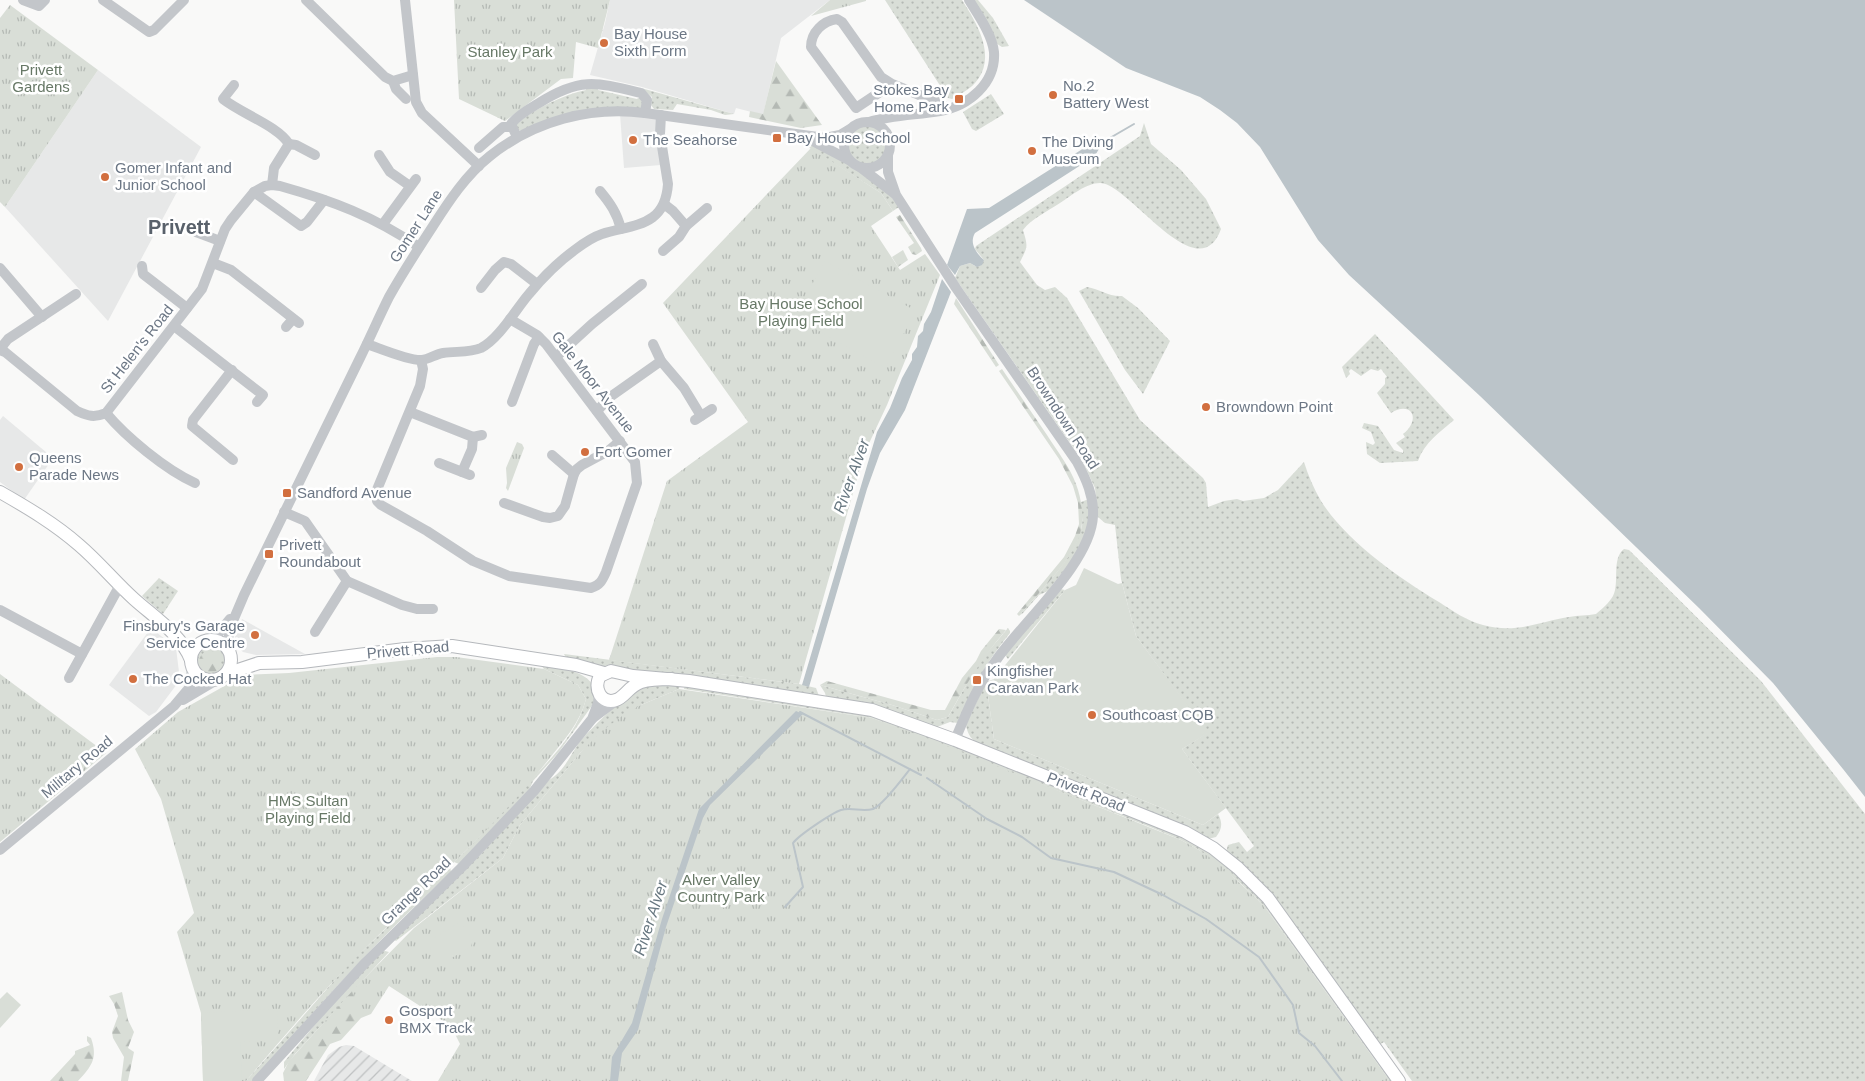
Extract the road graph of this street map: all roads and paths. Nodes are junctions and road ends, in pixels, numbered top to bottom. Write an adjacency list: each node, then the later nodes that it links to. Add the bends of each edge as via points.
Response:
1 (23, 0): 2 (street, via 39,6)
2 (45, 0)
3 (104, 0): 4 (street, via 148,32)
4 (184, 0)
5 (306, 0): 9 (street, via 385,78)
6 (405, 0): 8 (street)
7 (970, 0): 13 (street, via 992,44 992,72 980,91)
8 (413, 75): 9 (street); 29 (street, via 416,102 422,113)
9 (393, 81): 12 (street)
10 (892, 84): 10 (street, via 856,108 811,47 811,38 831,20 838,19 881,77); 13 (street, via 927,98 938,96)
11 (234, 85): 23 (street, via 223,99 284,136)
12 (406, 99)
13 (946, 110): 16 (street)
14 (645, 113): 15 (street, Gomer Lane); 18 (street, via 647,100 642,93 582,84 549,97 516,119); 21 (street, Gomer Lane, via 621,110 579,114)
15 (660, 115): 20 (street, Gomer Lane); 36 (street, via 668,184)
16 (905, 115): 17 (street); 22 (street, via 893,125)
17 (869, 122): 19 (street); 22 (street, via 882,128)
18 (511, 126): 21 (street); 24 (street, via 503,127)
19 (850, 129): 20 (street, via 833,137); 28 (street, via 844,141)
20 (804, 136): 28 (street)
21 (517, 137): 29 (street, Gomer Lane)
22 (889, 140): 27 (street)
23 (289, 144): 25 (street); 31 (street, via 274,168)
24 (480, 148)
25 (316, 154)
26 (379, 155): 38 (street, via 390,172 413,182)
27 (888, 155): 30 (street, via 873,167); 34 (street, Browndown Road, via 888,172)
28 (849, 160): 30 (street)
29 (479, 166): 43 (street, Gomer Lane, via 449,202)
30 (860, 167): 34 (street, Browndown Road)
31 (272, 185): 33 (street, St Helen's Road); 35 (street)
32 (600, 190): 40 (street, via 614,208)
33 (254, 192): 35 (street, via 300,226 304,226); 42 (street, St Helen's Road, via 231,220)
34 (896, 195): 102 (street, Browndown Road, via 956,288 1077,462 1092,501 1092,527 1084,550 978,686)
35 (324, 200): 38 (street)
36 (664, 204): 39 (street); 40 (street, via 644,223)
37 (707, 208): 39 (street)
38 (383, 224): 43 (street)
39 (686, 226): 44 (street)
40 (621, 229): 48 (street, via 582,245)
41 (196, 232): 42 (street)
42 (220, 241): 45 (street, St Helen's Road)
43 (419, 247): 58 (street, Gomer Lane)
44 (663, 251)
45 (213, 263): 52 (street, St Helen's Road, via 204,285); 55 (street, via 231,270)
46 (142, 266): 52 (street, via 143,274)
47 (0, 268): 53 (street)
48 (537, 284): 50 (street, via 512,264 504,262); 54 (street)
49 (642, 284): 61 (street, via 624,294)
50 (481, 290)
51 (72, 294): 53 (street)
52 (187, 308): 56 (street, St Helen's Road)
53 (42, 316): 60 (street, via 8,339)
54 (510, 318): 57 (street, Gale Moor Avenue); 62 (street, via 492,339 479,348 442,353)
55 (293, 323)
56 (174, 326): 64 (street); 70 (street, St Helen's Road)
57 (539, 337): 61 (street, Gale Moor Avenue); 65 (street)
58 (366, 344): 62 (street); 79 (street, Gomer Lane)
59 (652, 344): 63 (street)
60 (0, 350): 70 (street, St Helen's Road, via 77,411 97,417)
61 (557, 356): 68 (street, Gale Moor Avenue)
62 (421, 360): 69 (street, Gale Moor Avenue, via 420,386)
63 (661, 361): 67 (street, via 684,388 698,418); 68 (street, via 610,397)
64 (232, 370): 66 (street, via 263,395); 73 (street, via 193,420 192,426)
65 (512, 401)
66 (257, 402)
67 (712, 409)
68 (597, 411): 71 (street, Gale Moor Avenue)
69 (410, 412): 71 (street, Gale Moor Avenue, via 376,492 381,505 473,561 509,576 590,588 602,580 637,483 635,462); 74 (street, via 477,436 466,473)
70 (106, 413): 76 (street, via 120,430 181,477)
71 (620, 441): 75 (street, via 582,464)
72 (552, 456): 75 (street)
73 (233, 460)
74 (439, 463)
75 (574, 474): 78 (street, via 565,506 558,516 543,517)
76 (195, 483)
77 (0, 492): 81 (main road, via 46,519 105,568)
78 (503, 502)
79 (284, 512): 80 (street, via 304,521); 84 (street, Gomer Lane)
80 (347, 581): 82 (street, via 402,605); 86 (street)
81 (120, 585): 85 (main road); 89 (street)
82 (433, 609)
83 (0, 610): 89 (street)
84 (236, 613): 87 (street, Gomer Lane, via 217,635); 88 (street, Gomer Lane, via 230,628)
85 (159, 620): 87 (main road, via 192,641); 91 (main road, via 184,646)
86 (315, 632)
87 (205, 641): 88 (main road, via 216,640); 91 (main road, via 192,653)
88 (228, 650): 92 (main road, Privett Road); 95 (main road, via 231,661)
89 (82, 654): 96 (street)
90 (556, 661): 92 (main road, Privett Road, via 452,646); 93 (main road, Privett Road); 98 (main road, Privett Road, via 587,676)
91 (191, 663): 95 (main road, via 195,673 206,680); 100 (street, Military Road, via 190,687)
92 (259, 664): 95 (main road, Privett Road)
93 (604, 673): 94 (main road); 98 (main road, via 598,681)
94 (621, 674): 97 (main road, Privett Road); 99 (main road, via 626,682)
95 (223, 676): 100 (street, Military Road)
96 (68, 678)
97 (672, 679): 99 (main road, Privett Road, via 643,681); 102 (main road, Privett Road, via 872,710)
98 (598, 690): 99 (main road, via 610,701); 101 (street, Grange Road, via 598,703)
99 (621, 696): 101 (street, Grange Road)
100 (174, 706): 103 (street, Military Road)
101 (592, 719): 104 (street, Grange Road, via 512,816 358,970)
102 (955, 740): 105 (main road, Privett Road, via 1176,829 1213,848 1268,898)
103 (0, 850)
104 (264, 1079)
105 (1399, 1079)

